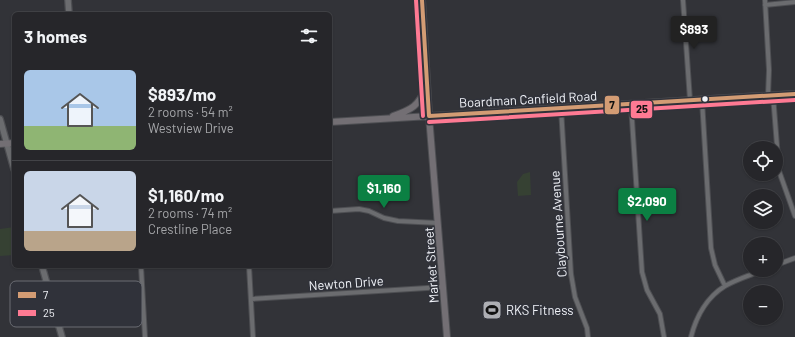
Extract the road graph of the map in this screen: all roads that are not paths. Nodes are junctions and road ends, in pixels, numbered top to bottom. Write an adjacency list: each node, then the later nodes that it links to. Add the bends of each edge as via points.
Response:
1 (68, 0): 6 (street)
2 (422, 0): 7 (main road, Market Street)
3 (683, 0): 10 (street)
4 (765, 2): 5 (street); 9 (street)
5 (795, 2)
6 (70, 12)
7 (427, 84): 14 (main road, Market Street); 16 (main road, via 420,100 413,107)
8 (795, 94): 9 (main road, Boardman Canfield Road)
9 (771, 95): 11 (main road, Boardman Canfield Road); 23 (street, via 779,171)
10 (690, 100): 11 (main road, Boardman Canfield Road); 12 (main road, Boardman Canfield Road)
11 (702, 100): 34 (street, via 711,248 715,266)
12 (631, 104): 13 (main road, Boardman Canfield Road); 43 (street, via 642,272 647,290 660,314)
13 (561, 108): 14 (main road, Boardman Canfield Road); 42 (street, Claybourne Avenue, via 571,274 575,297)
14 (429, 116): 16 (main road, Boardman Canfield Road); 24 (main road, Market Street)
15 (0, 119): 18 (street)
16 (380, 119): 17 (main road)
17 (332, 122)
18 (2, 126): 19 (street); 20 (street)
19 (0, 133)
20 (3, 144): 21 (street)
21 (12, 165)
22 (332, 211): 24 (street, via 359,209 398,221)
23 (795, 216)
24 (438, 222): 35 (main road, Market Street)
25 (795, 258): 26 (street)
26 (783, 262)
27 (43, 268): 31 (street)
28 (141, 268): 32 (street)
29 (249, 268): 36 (street)
30 (746, 277): 34 (street)
31 (46, 281)
32 (142, 281)
33 (142, 284): 39 (street)
34 (724, 286): 44 (street, via 703,308)
35 (443, 287): 36 (street, Newton Drive); 41 (main road, Market Street)
36 (251, 299): 40 (street)
37 (59, 327): 38 (street)
38 (62, 337)
39 (145, 337)
40 (253, 337)
41 (447, 337)
42 (588, 337)
43 (664, 337)
44 (691, 337)

